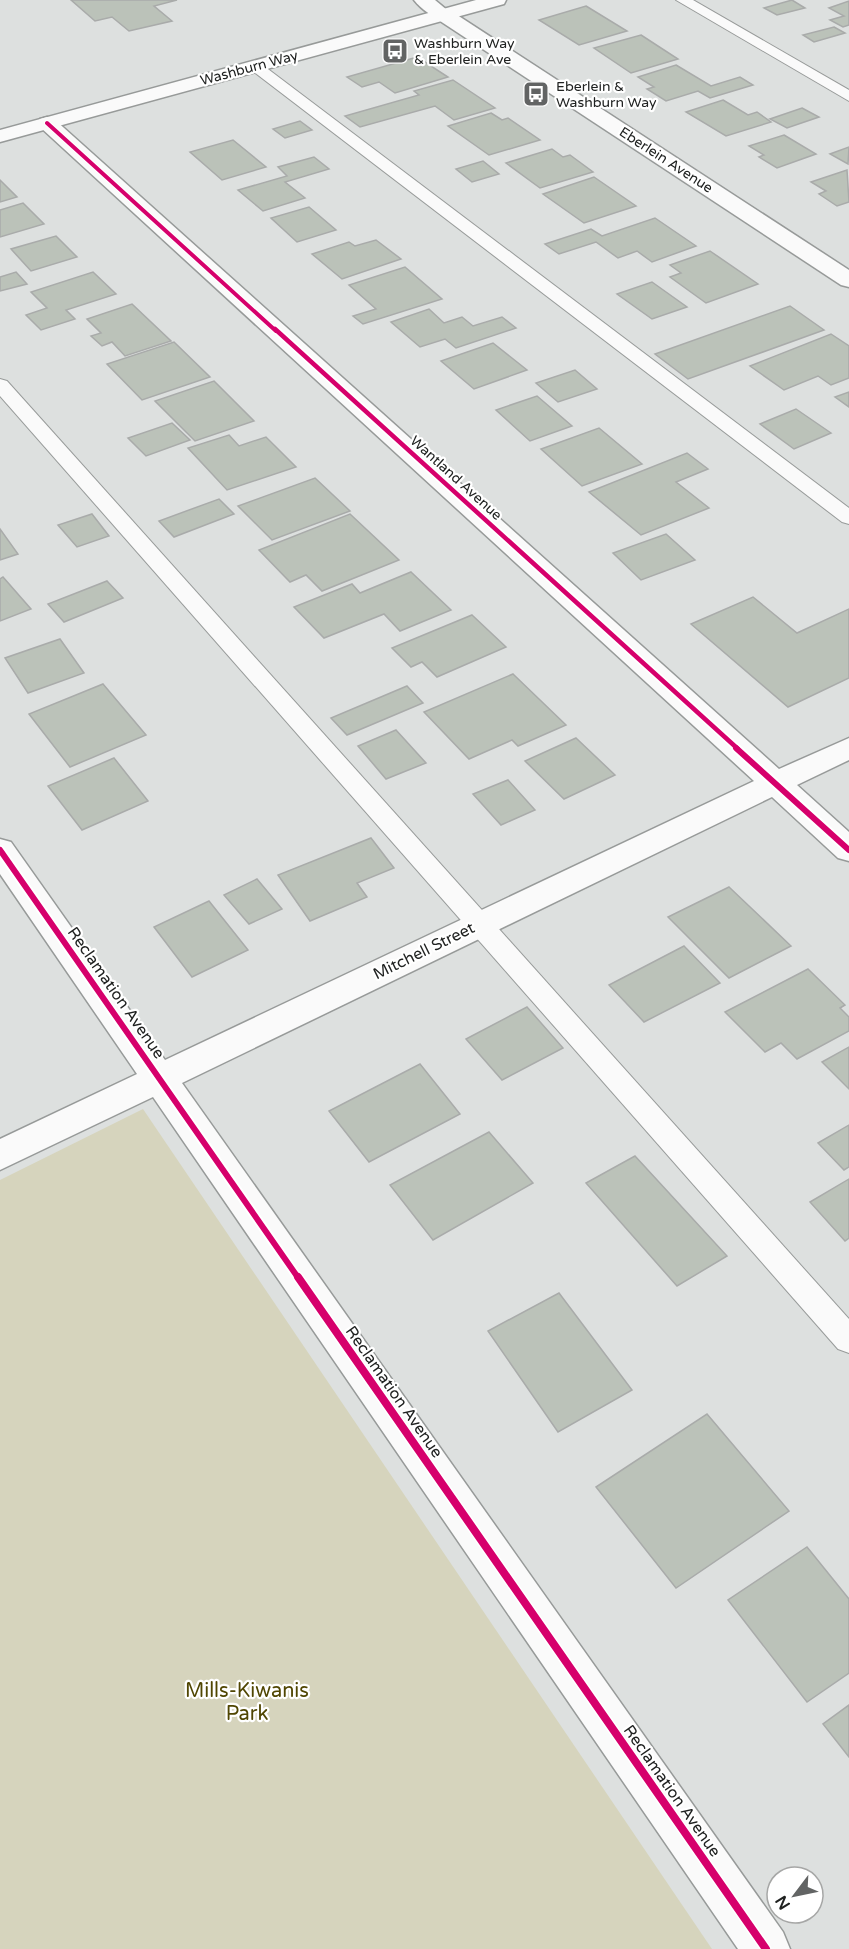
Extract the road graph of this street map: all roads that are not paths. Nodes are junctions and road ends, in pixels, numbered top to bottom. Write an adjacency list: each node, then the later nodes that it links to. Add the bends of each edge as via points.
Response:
1 (423, 0): 4 (street, Eberlein Avenue)
2 (497, 0): 4 (street, Washburn Way)
3 (682, 0): 6 (lane)
4 (444, 15): 5 (street, Washburn Way); 9 (street, Eberlein Avenue)
5 (255, 66): 7 (street, Washburn Way); 11 (lane)
6 (849, 96)
7 (47, 123): 8 (street, Washburn Way); 13 (street, Wantland Avenue)
8 (0, 136)
9 (849, 280)
10 (0, 386): 16 (lane)
11 (849, 518)
12 (849, 748): 13 (street, Mitchell Street)
13 (775, 783): 15 (street, Wantland Avenue); 16 (street, Mitchell Street)
14 (0, 850): 17 (street, Reclamation Avenue)
15 (849, 850)
16 (479, 924): 17 (street, Mitchell Street); 19 (lane)
17 (159, 1078): 18 (street, Mitchell Street); 20 (street, Reclamation Avenue)
18 (0, 1155)
19 (849, 1340)
20 (766, 1949)

